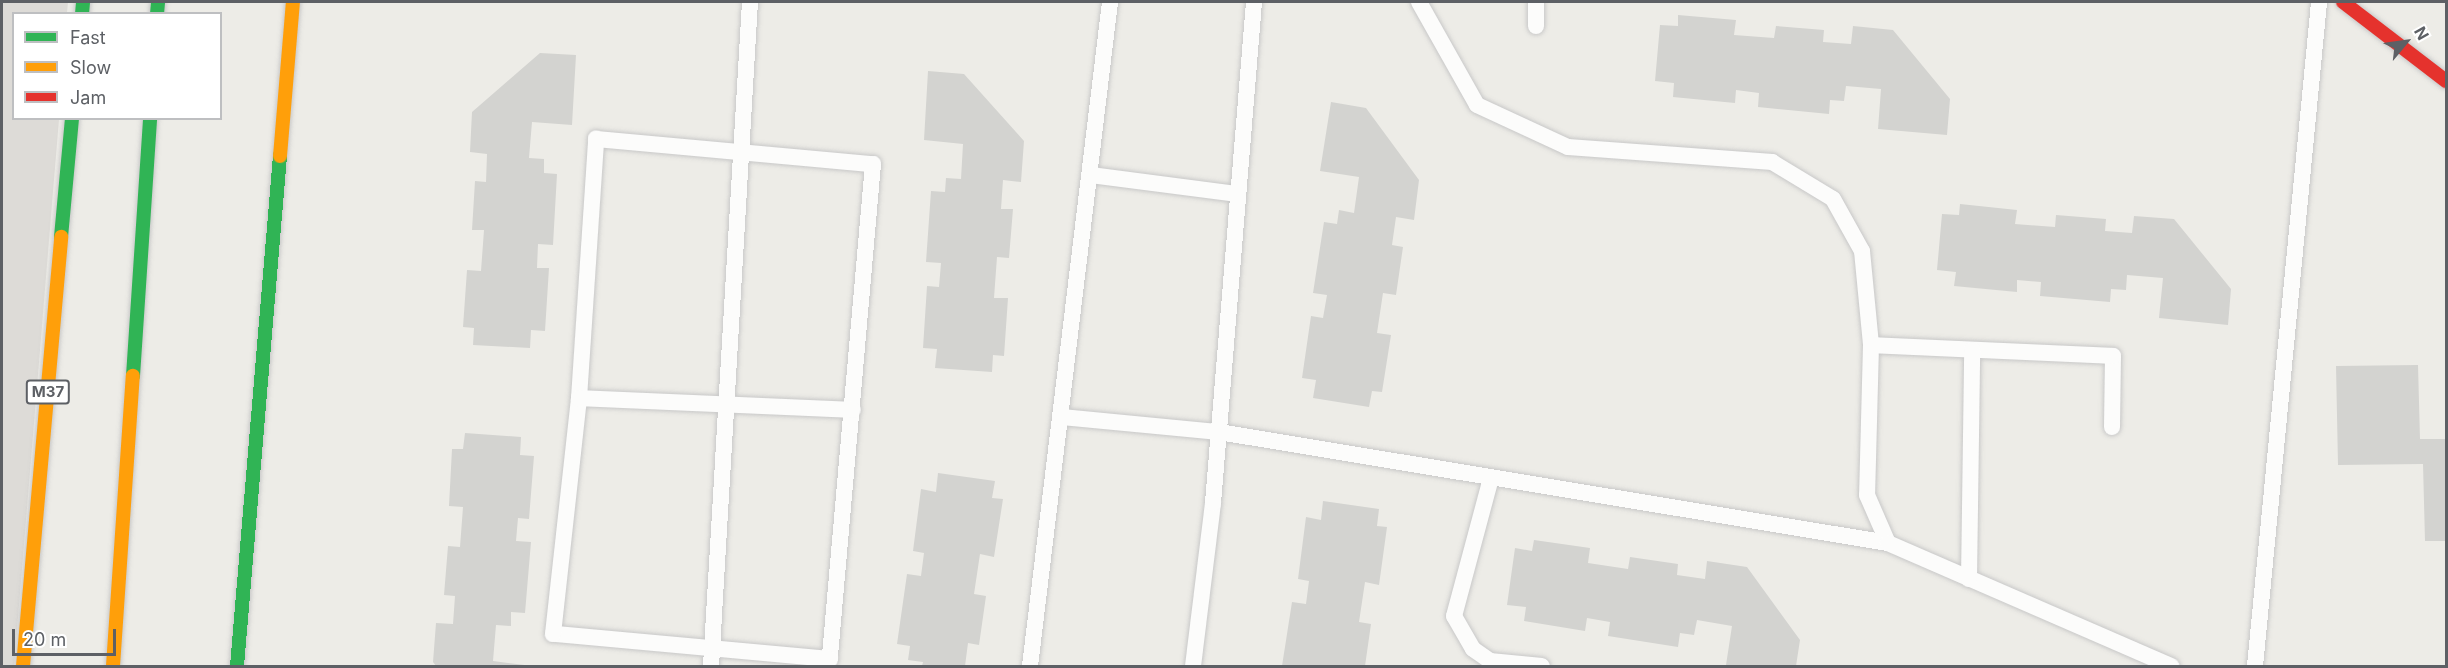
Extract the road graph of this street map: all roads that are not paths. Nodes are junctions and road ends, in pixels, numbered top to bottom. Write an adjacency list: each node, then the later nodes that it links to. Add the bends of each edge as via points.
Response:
1 (293, 2): 31 (main road)
2 (750, 2): 13 (lane)
3 (1110, 2): 14 (lane)
4 (1254, 2): 15 (lane)
5 (1419, 2): 16 (lane, via 1477,105 1568,147 1772,162 1833,199 1862,251)
6 (1536, 2): 9 (lane)
7 (2319, 2): 37 (lane)
8 (2343, 2): 10 (main road)
9 (1536, 26)
10 (2446, 81)
11 (72, 120): 29 (main road, M37 / M37)
12 (150, 120): 30 (main road)
13 (741, 152): 18 (lane, via 596,139); 19 (lane); 20 (lane, via 873,164)
14 (1091, 175): 15 (lane); 21 (lane)
15 (1238, 194): 23 (lane)
16 (1871, 345): 17 (lane); 25 (lane, via 1867,495)
17 (1972, 350): 22 (lane, via 2113,356); 26 (lane)
18 (579, 398): 19 (lane); 27 (lane, via 553,634)
19 (726, 406): 20 (lane); 27 (lane)
20 (853, 410): 27 (lane, via 830,659)
21 (1062, 417): 23 (lane); 33 (lane)
22 (2112, 427)
23 (1219, 432): 24 (lane); 34 (lane)
24 (1491, 478): 25 (lane); 28 (lane, via 1454,616 1473,649)
25 (1888, 543): 26 (lane)
26 (1969, 579): 36 (lane)
27 (712, 647): 32 (lane)
28 (1490, 664): 35 (lane)
29 (23, 666)
30 (113, 666)
31 (237, 666)
32 (711, 666)
33 (1030, 666)
34 (1193, 666)
35 (1542, 666)
36 (2171, 666)
37 (2255, 666)

